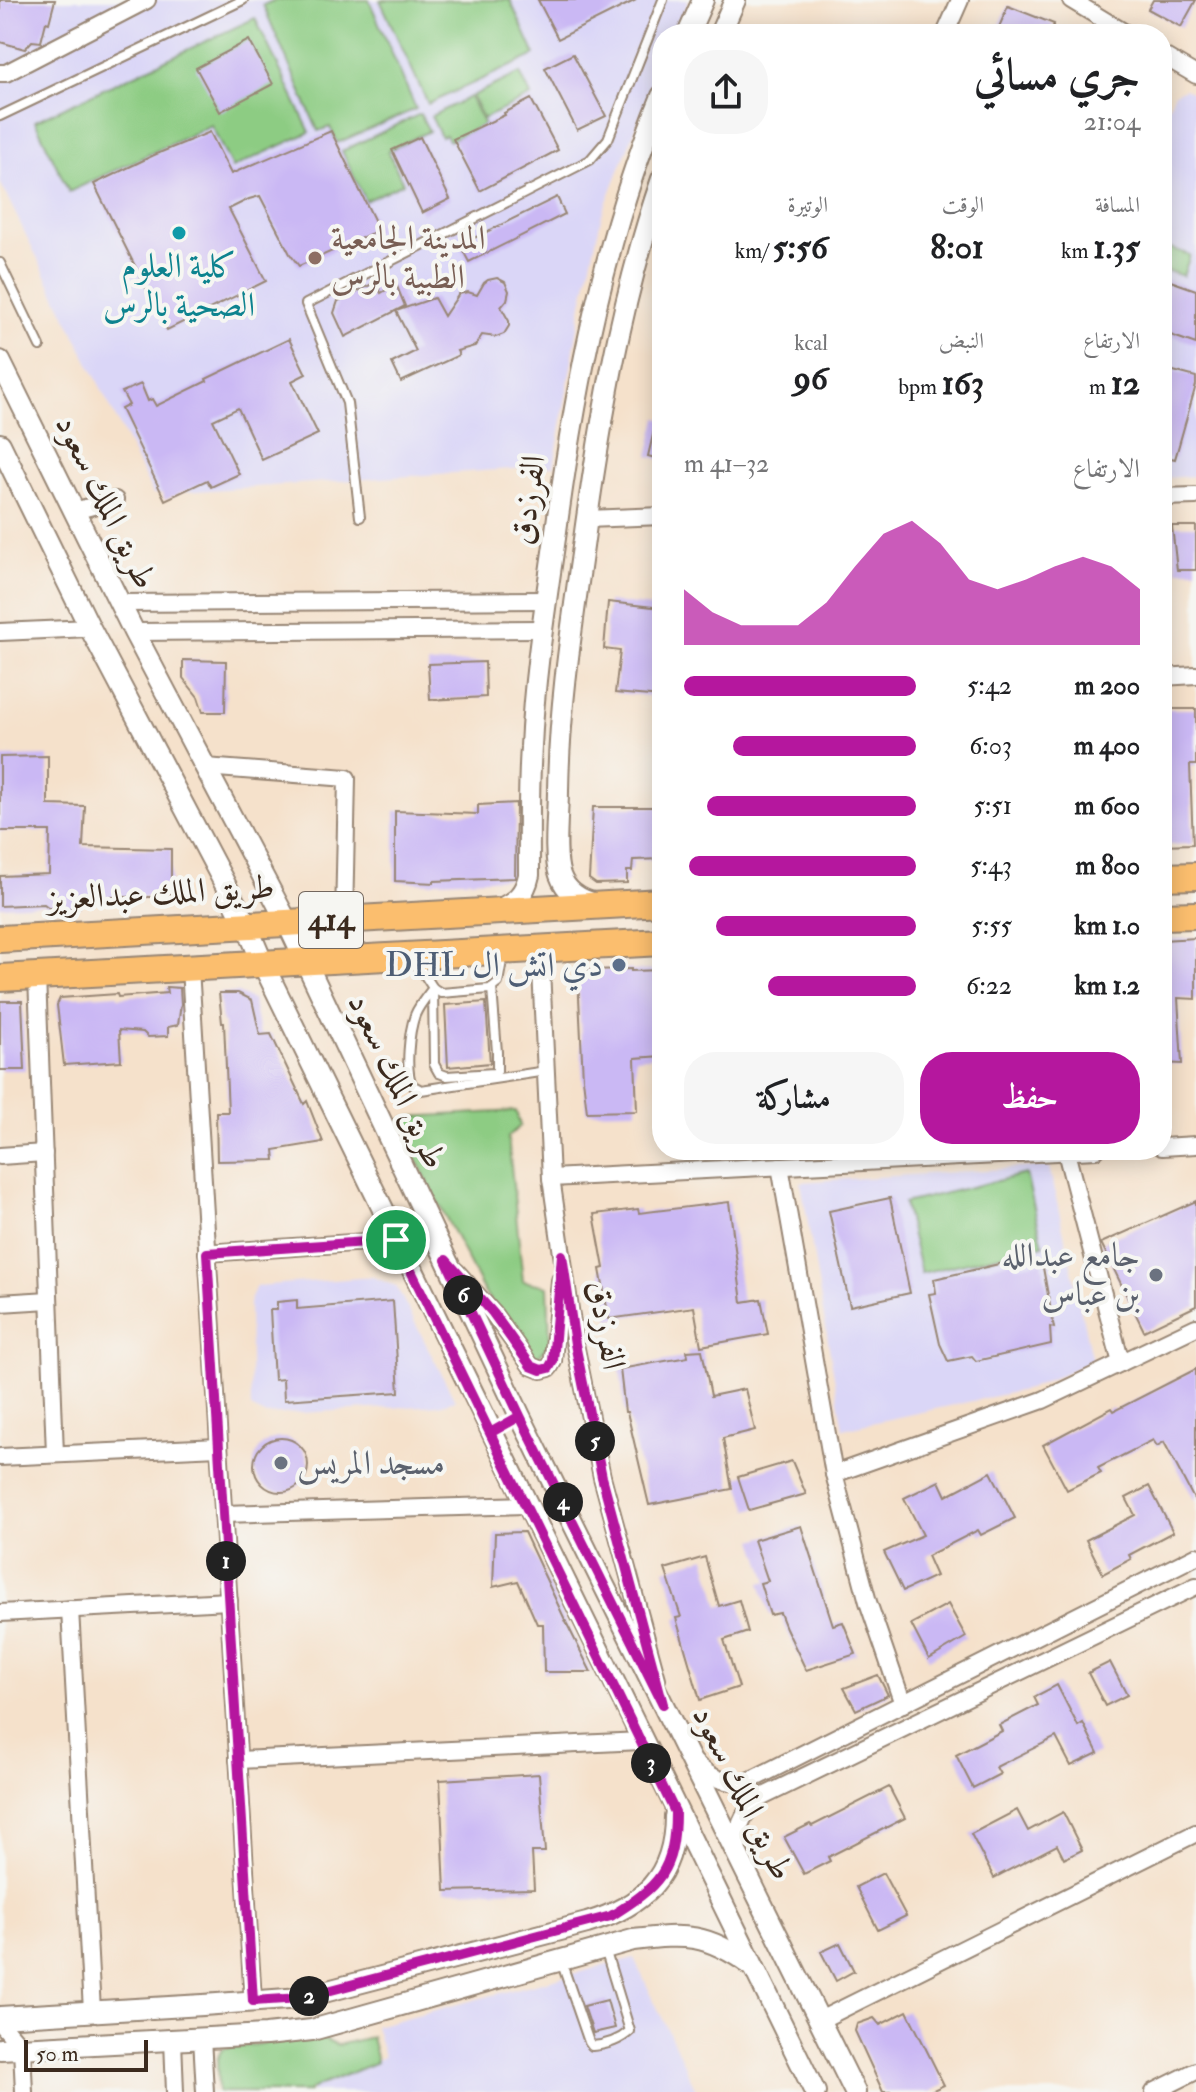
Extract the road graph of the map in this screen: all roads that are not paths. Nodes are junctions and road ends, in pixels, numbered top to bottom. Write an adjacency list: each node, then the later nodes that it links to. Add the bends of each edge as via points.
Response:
1 (147, 0): 15 (street)
2 (243, 0): 17 (lane)
3 (663, 0): 8 (lane)
4 (703, 0): 9 (street)
5 (735, 0): 10 (street)
6 (960, 0): 11 (street)
7 (1071, 0): 12 (street)
8 (654, 24)
9 (692, 24)
10 (724, 24)
11 (949, 24)
12 (1111, 24)
13 (652, 28): 29 (lane, via 608,139 590,160 306,304 347,403)
14 (1172, 64): 16 (street)
15 (0, 73)
16 (1196, 75)
17 (0, 116)
18 (652, 122): 31 (street, الفرزدق, via 614,231 593,316 564,470)
19 (652, 209): 30 (street, الفرزدق, via 621,324)
20 (0, 263): 21 (lane)
21 (40, 346)
22 (0, 361): 27 (street, طريق الملك سعود)
23 (0, 444): 33 (street, طريق الملك سعود)
24 (1196, 496): 25 (street)
25 (1172, 497)
26 (115, 500): 27 (street)
27 (74, 511): 32 (street, طريق الملك سعود)
28 (652, 516): 30 (street)
29 (360, 517)
30 (587, 519): 43 (street, الفرزدق, via 559,753 557,866 571,893)
31 (547, 600): 32 (street); 34 (street, الفرزدق)
32 (120, 603): 36 (street, طريق الملك سعود)
33 (90, 628): 35 (street); 49 (street, طريق الملك سعود)
34 (543, 629): 36 (street); 44 (street, الفرزدق, via 531,747 529,875 523,894)
35 (0, 632)
36 (134, 632): 39 (street, طريق الملك سعود)
37 (1196, 675): 38 (street)
38 (1172, 676)
39 (205, 767): 47 (street, via 347,778); 48 (street, طريق الملك سعود)
40 (1196, 876): 41 (highway)
41 (1172, 877)
42 (652, 902): 43 (highway, طريق الملك عبدالعزيز / 414)
43 (600, 905): 44 (highway, طريق الملك عبدالعزيز / 414)
44 (498, 910): 47 (highway, طريق الملك عبدالعزيز / 414)
45 (1196, 915): 46 (highway)
46 (1172, 916)
47 (344, 919): 48 (highway, طريق الملك عبدالعزيز / 414)
48 (287, 922): 49 (highway, طريق الملك عبدالعزيز / 414); 55 (street, طريق الملك سعود)
49 (246, 924): 50 (highway, طريق الملك عبدالعزيز / 414); 56 (street, طريق الملك سعود)
50 (0, 939)
51 (652, 942): 52 (highway, 414)
52 (540, 948): 53 (highway, 414); 62 (street, الفرزدق)
53 (504, 951): 54 (highway, 414); 61 (lane, via 498,983)
54 (413, 956): 55 (highway, 414); 60 (lane)
55 (304, 961): 56 (highway, 414); 74 (street, طريق الملك سعود)
56 (263, 964): 57 (highway, 414); 71 (street, طريق الملك سعود)
57 (190, 968): 58 (highway, 414); 72 (street)
58 (37, 976): 59 (highway, 414); 65 (street)
59 (0, 978)
60 (433, 988): 61 (lane, via 441,993); 61 (lane, via 434,1064 447,1076 497,1071); 62 (lane, via 411,1031 412,1085 421,1090)
61 (492, 988)
62 (546, 1071): 70 (street, الفرزدق)
63 (1196, 1145): 64 (street)
64 (1172, 1146)
65 (44, 1153): 66 (street); 75 (street)
66 (0, 1156)
67 (903, 1160): 69 (street)
68 (1068, 1160): 78 (street)
69 (780, 1166): 70 (street); 84 (street)
70 (551, 1178): 73 (street, الفرزدق)
71 (396, 1240): 72 (street); 80 (street, طريق الملك سعود)
72 (207, 1253): 81 (street)
73 (562, 1255): 74 (street, via 553,1361 541,1370 531,1366); 92 (street, الفرزدق, via 602,1477)
74 (446, 1260): 79 (street, طريق الملك سعود)
75 (49, 1300): 76 (street); 82 (street)
76 (0, 1303)
77 (1196, 1327): 78 (street)
78 (1121, 1363): 84 (street, via 1043,1400)
79 (520, 1416): 80 (street); 92 (street, طريق الملك سعود)
80 (490, 1433): 85 (street, طريق الملك سعود)
81 (219, 1447): 82 (street); 86 (street)
82 (55, 1454): 83 (street)
83 (0, 1457)
84 (834, 1474): 93 (street, via 868,1602)
85 (525, 1505): 86 (street); 94 (street, طريق الملك سعود)
86 (223, 1514): 89 (street)
87 (1196, 1556): 93 (street)
88 (1196, 1586): 99 (street, via 760,1798 738,1827)
89 (229, 1601): 90 (street); 96 (street)
90 (70, 1609): 91 (street); 104 (street)
91 (0, 1613)
92 (663, 1704): 95 (street, طريق الملك سعود)
93 (903, 1704): 95 (street, via 747,1782 722,1781)
94 (641, 1741): 96 (street); 97 (street, طريق الملك سعود)
95 (690, 1759): 99 (street, طريق الملك سعود)
96 (238, 1760): 103 (street)
97 (675, 1812): 102 (street, طريق الملك سعود); 103 (street, via 665,1869 646,1894 611,1916 301,1998)
98 (1196, 1833): 106 (street)
99 (738, 1855): 106 (street, طريق الملك سعود)
100 (605, 1948): 101 (street); 101 (lane, via 630,2031 599,2045 589,2042); 102 (street, via 673,1935 701,1938)
101 (561, 1960): 107 (street, via 312,2030)
102 (753, 1967): 115 (street, طريق الملك سعود)
103 (253, 2001): 104 (street)
104 (92, 2011): 105 (street)
105 (0, 2019): 109 (street)
106 (820, 2020): 116 (street, طريق الملك سعود)
107 (202, 2038): 108 (street); 114 (street)
108 (173, 2040): 109 (street); 113 (street)
109 (22, 2048): 110 (street); 112 (street)
110 (0, 2049)
111 (1196, 2071): 117 (street)
112 (24, 2092)
113 (175, 2092)
114 (205, 2092)
115 (815, 2092)
116 (855, 2092)
117 (1154, 2092)

